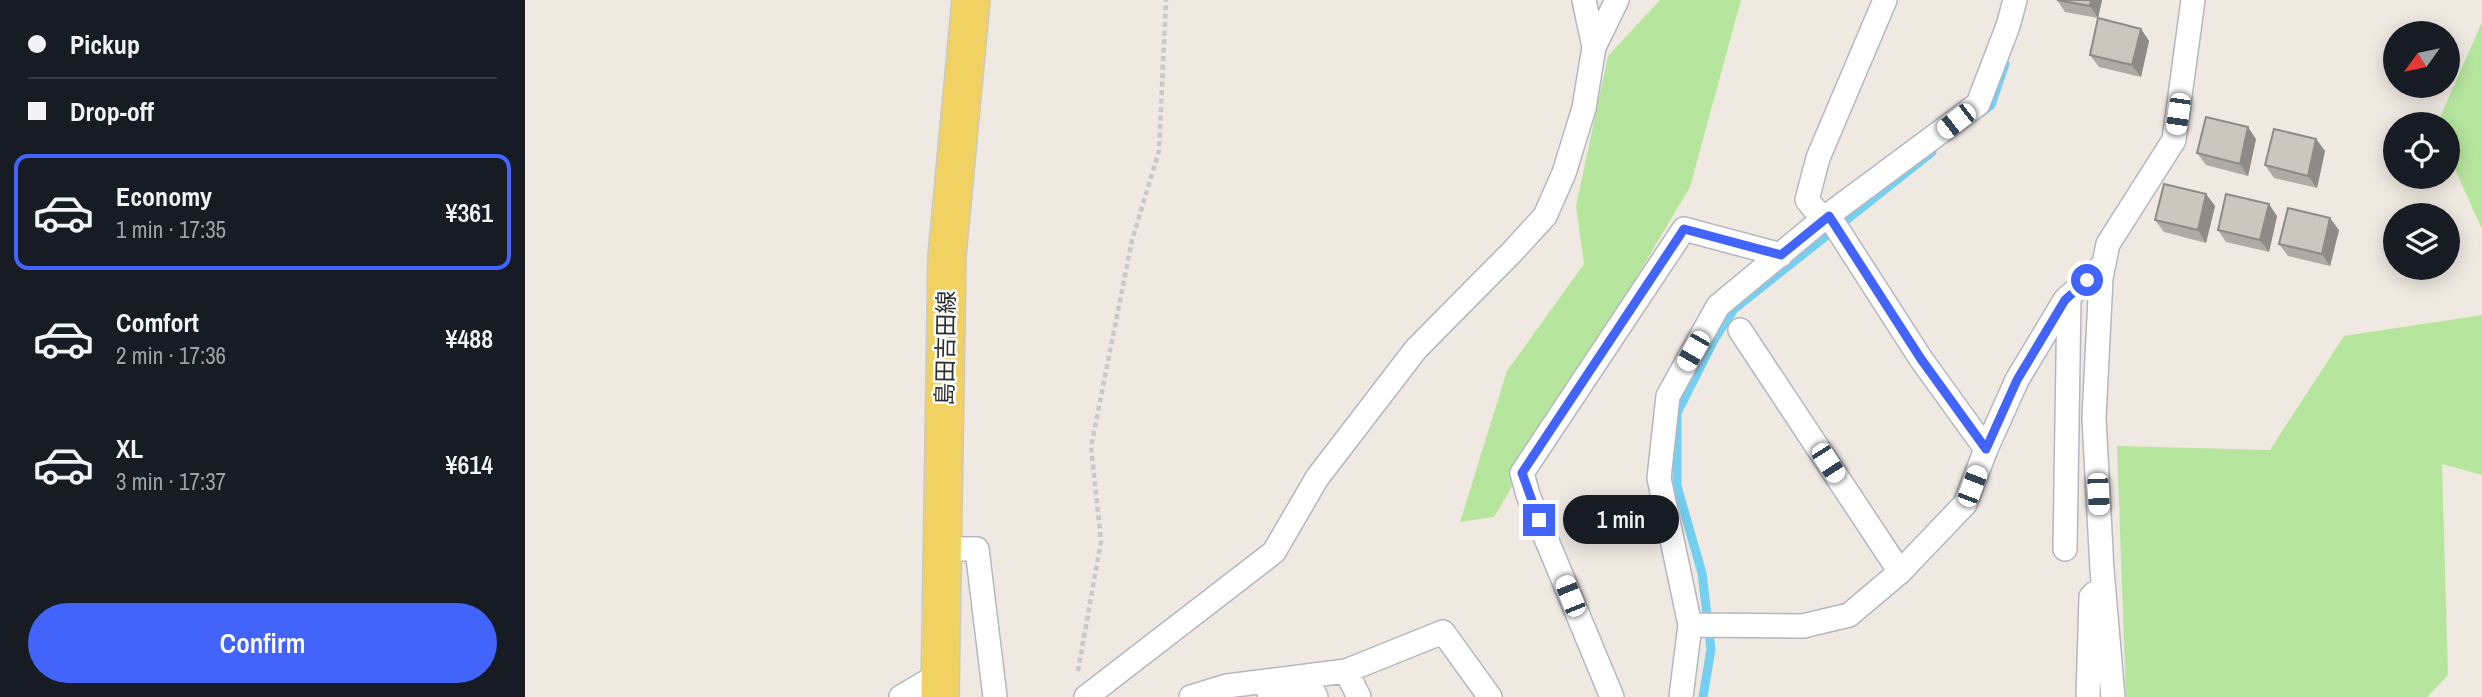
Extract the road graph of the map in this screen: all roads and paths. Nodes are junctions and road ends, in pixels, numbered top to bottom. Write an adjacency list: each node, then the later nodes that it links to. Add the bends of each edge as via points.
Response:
1 (971, 0): 15 (main road, 島田吉田線, via 947,256)
2 (1166, 0): 21 (path, via 1159,151 1132,240 1091,447 1101,541)
3 (1584, 0): 8 (street)
4 (1617, 0): 8 (street)
5 (1885, 0): 9 (street, via 1818,158 1807,200)
6 (2015, 0): 9 (street, via 1977,104)
7 (2193, 0): 11 (street, via 2174,140 2108,244)
8 (1594, 47): 26 (street, via 1584,108 1545,216 1416,349 1317,478 1274,552)
9 (1827, 218): 10 (street); 14 (street)
10 (1781, 255): 19 (street, via 1718,306 1668,396 1659,478); 30 (street, via 1684,229 1522,473)
11 (2104, 264): 12 (street); 18 (street, via 2094,418)
12 (2069, 296): 14 (street, via 2017,380); 16 (street)
13 (1740, 330): 17 (street)
14 (1986, 449): 17 (street, via 1965,504)
15 (942, 549): 22 (main road, 島田吉田線); 25 (street, via 977,549)
16 (2065, 549)
17 (1900, 572): 19 (street, via 1849,615 1803,626)
18 (2103, 585): 32 (street, via 2091,597); 33 (street)
19 (1691, 625): 31 (street)
20 (1346, 671): 23 (street); 28 (street); 29 (street, via 1443,632)
21 (1077, 672)
22 (940, 685): 24 (street)
23 (1209, 695): 27 (street, via 1314,693)
24 (901, 697)
25 (995, 697)
26 (1086, 697)
27 (1316, 697)
28 (1359, 697)
29 (1490, 697)
30 (1612, 697)
31 (1681, 697)
32 (2088, 697)
33 (2113, 697)

